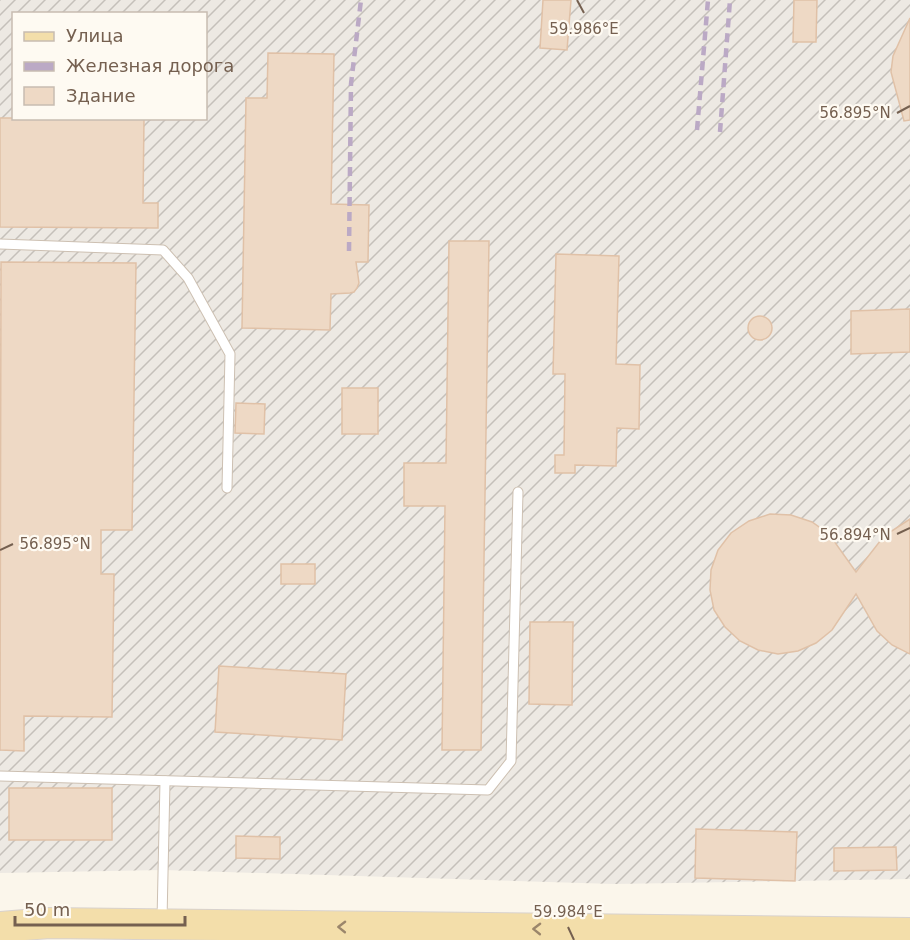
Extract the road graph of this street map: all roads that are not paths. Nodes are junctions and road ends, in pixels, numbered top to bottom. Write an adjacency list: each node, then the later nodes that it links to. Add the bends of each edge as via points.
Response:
1 (0, 244): 2 (lane, via 163,250 188,278 230,354)
2 (227, 488)
3 (518, 492): 5 (lane, via 511,761 488,790)
4 (0, 776): 5 (lane)
5 (165, 781): 6 (lane)
6 (162, 925): 7 (main road, via 49,923); 8 (main road, one-way to 6)
7 (13, 929)
8 (910, 933)

